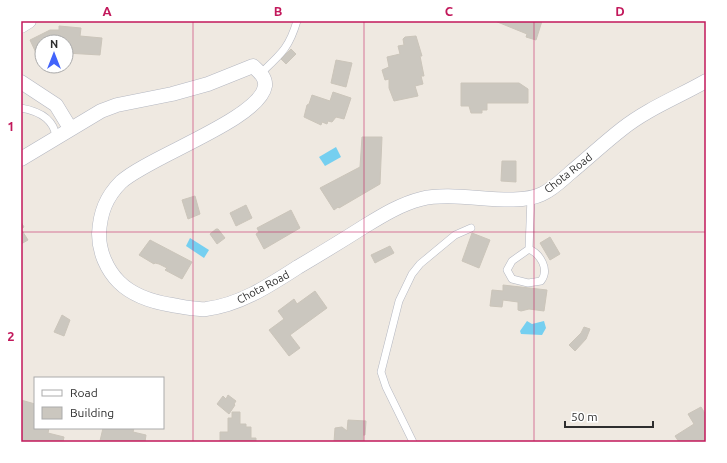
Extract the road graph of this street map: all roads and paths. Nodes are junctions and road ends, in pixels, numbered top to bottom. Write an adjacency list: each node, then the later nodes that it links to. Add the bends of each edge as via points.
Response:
1 (29, 21): 3 (street)
2 (297, 21): 4 (lane, via 285,51)
3 (21, 26)
4 (261, 73): 8 (street, via 253,66 208,84 118,105); 11 (street, Chota Road, via 265,86 254,104 219,127 136,171 121,182 107,199 99,227 104,258 118,282 139,296 193,309 228,304 241,300 278,280 387,213 408,203 448,196 520,199)
5 (706, 81): 11 (street, Chota Road, via 638,117 554,187)
6 (21, 82): 8 (street, via 56,105)
7 (21, 108): 9 (lane, via 47,118 54,124)
8 (70, 128): 9 (street)
9 (56, 137): 10 (street)
10 (21, 159)
11 (531, 197): 13 (lane)
12 (471, 228): 14 (lane, via 455,235 420,264 412,274 399,301 381,372)
13 (528, 249): 13 (lane, via 540,257 544,266 541,281 528,283 512,279 507,270 509,265)
14 (413, 442)

